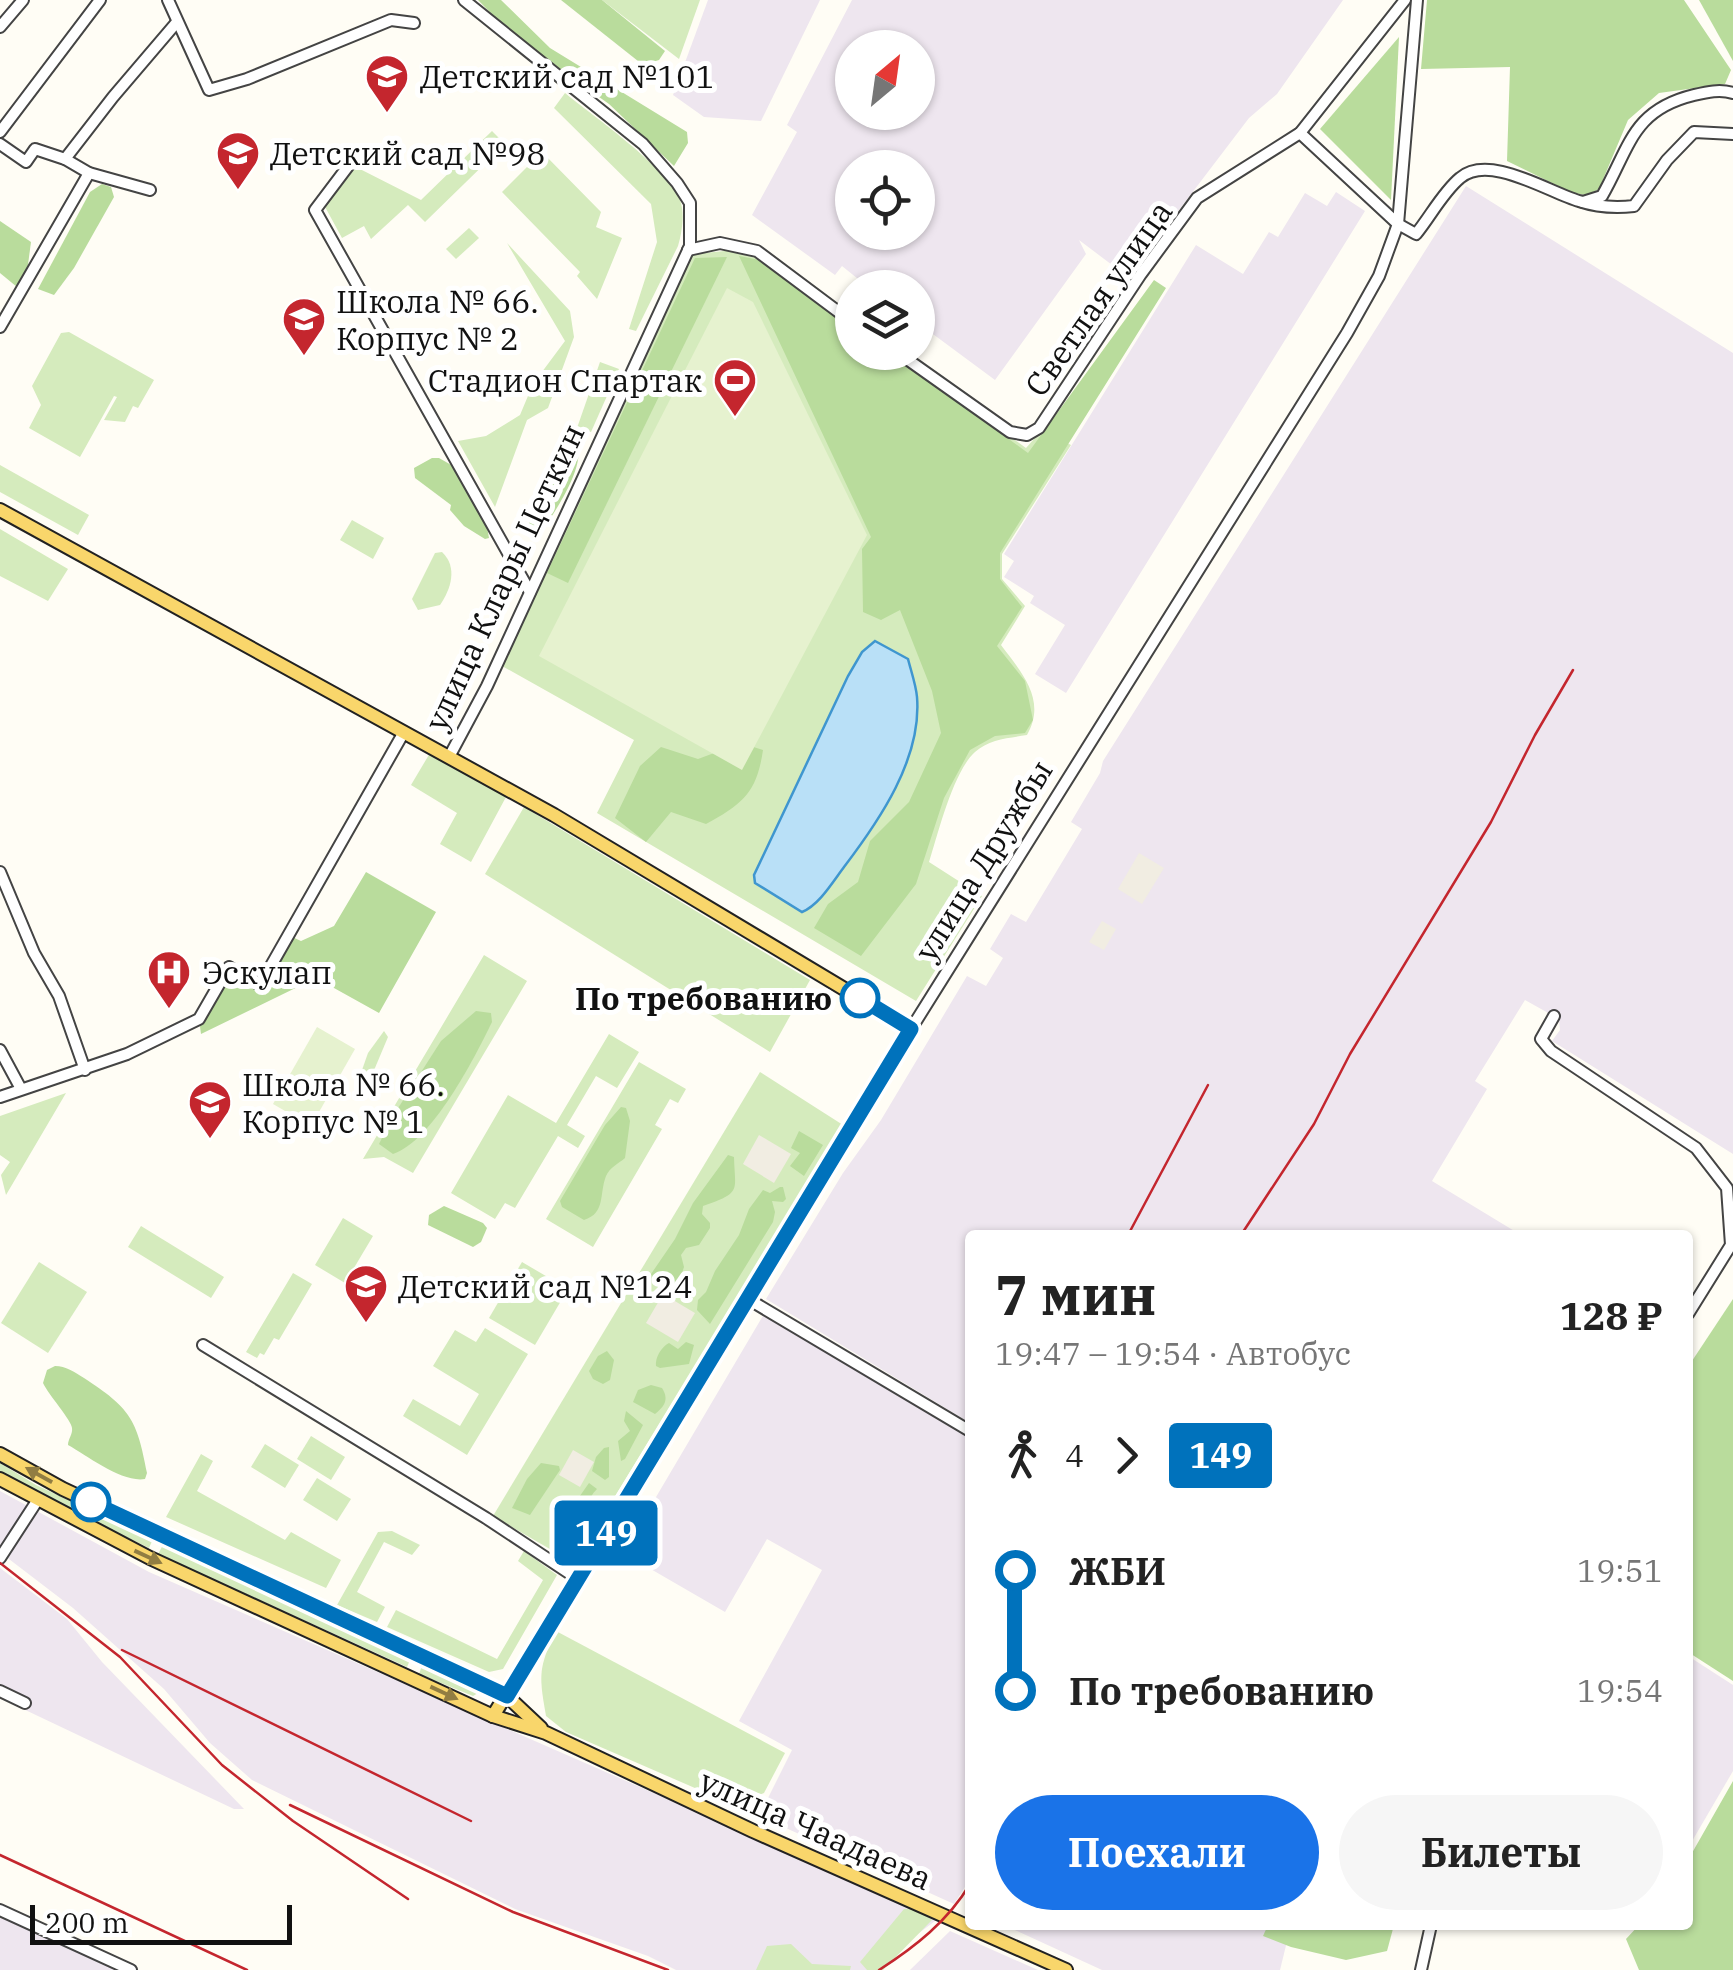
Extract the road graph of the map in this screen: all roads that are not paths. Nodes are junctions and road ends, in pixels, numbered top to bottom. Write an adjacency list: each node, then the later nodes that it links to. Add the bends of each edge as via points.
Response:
1 (23, 0): 9 (street)
2 (100, 0): 11 (street)
3 (170, 0): 7 (street)
4 (464, 0): 21 (street, улица Клары Цеткин, via 643,144 690,203)
5 (1405, 0): 12 (street, Светлая улица)
6 (1417, 0): 20 (street, улица Дружбы)
7 (177, 22): 8 (street, via 209,90 391,20); 15 (street)
8 (414, 24)
9 (0, 27)
10 (1733, 93): 19 (street, via 1673,100 1648,115 1602,196)
11 (0, 132)
12 (1300, 133): 20 (street); 24 (street, Светлая улица, via 1197,198 1039,428 1010,432)
13 (1733, 134): 19 (street, via 1694,132 1634,206)
14 (0, 144): 15 (street, via 26,162 36,149)
15 (65, 160): 17 (street)
16 (352, 161): 26 (street, via 316,210)
17 (88, 173): 18 (street); 23 (street)
18 (150, 190)
19 (1582, 202): 20 (street, via 1479,169 1461,177 1416,234)
20 (1398, 224): 31 (street, улица Дружбы, via 1347,333)
21 (688, 250): 22 (street, via 720,243 757,251); 26 (street, улица Клары Цеткин)
22 (835, 309)
23 (0, 327)
24 (922, 370)
25 (0, 510): 27 (main road, улица Клары Цеткин)
26 (530, 592): 28 (street, улица Клары Цеткин)
27 (404, 732): 28 (main road, улица Клары Цеткин); 33 (street, via 260,986 230,967 199,1019)
28 (449, 757): 31 (main road, улица Клары Цеткин)
29 (0, 872): 33 (street, via 59,996)
30 (1554, 1016): 37 (street, via 1541,1039 1551,1051 1696,1148 1726,1188 1731,1245)
31 (911, 1029): 36 (main road, улица Дружбы)
32 (0, 1050): 34 (street)
33 (85, 1070): 34 (street)
34 (21, 1088): 35 (street)
35 (0, 1096)
36 (748, 1299): 39 (street); 44 (main road, улица Дружбы)
37 (1693, 1306)
38 (203, 1346): 44 (street)
39 (965, 1428)
40 (0, 1454): 46 (main road, улица Чаадаева, one-way to 40)
41 (0, 1479): 42 (main road, улица Чаадаева)
42 (38, 1501): 43 (street); 48 (main road, улица Чаадаева, one-way to 48)
43 (0, 1558)
44 (578, 1579): 46 (main road, улица Дружбы)
45 (0, 1691): 47 (street)
46 (507, 1696): 48 (main road, улица Дружбы); 49 (main road, улица Чаадаева)
47 (25, 1703)
48 (493, 1716): 49 (main road, улица Чаадаева)
49 (546, 1734): 51 (main road, улица Чаадаева)
50 (0, 1910): 54 (street)
51 (965, 1925)
52 (975, 1930): 55 (main road, улица Чаадаева)
53 (1429, 1930): 56 (street)
54 (131, 1970)
55 (1066, 1970)
56 (1421, 1970)

